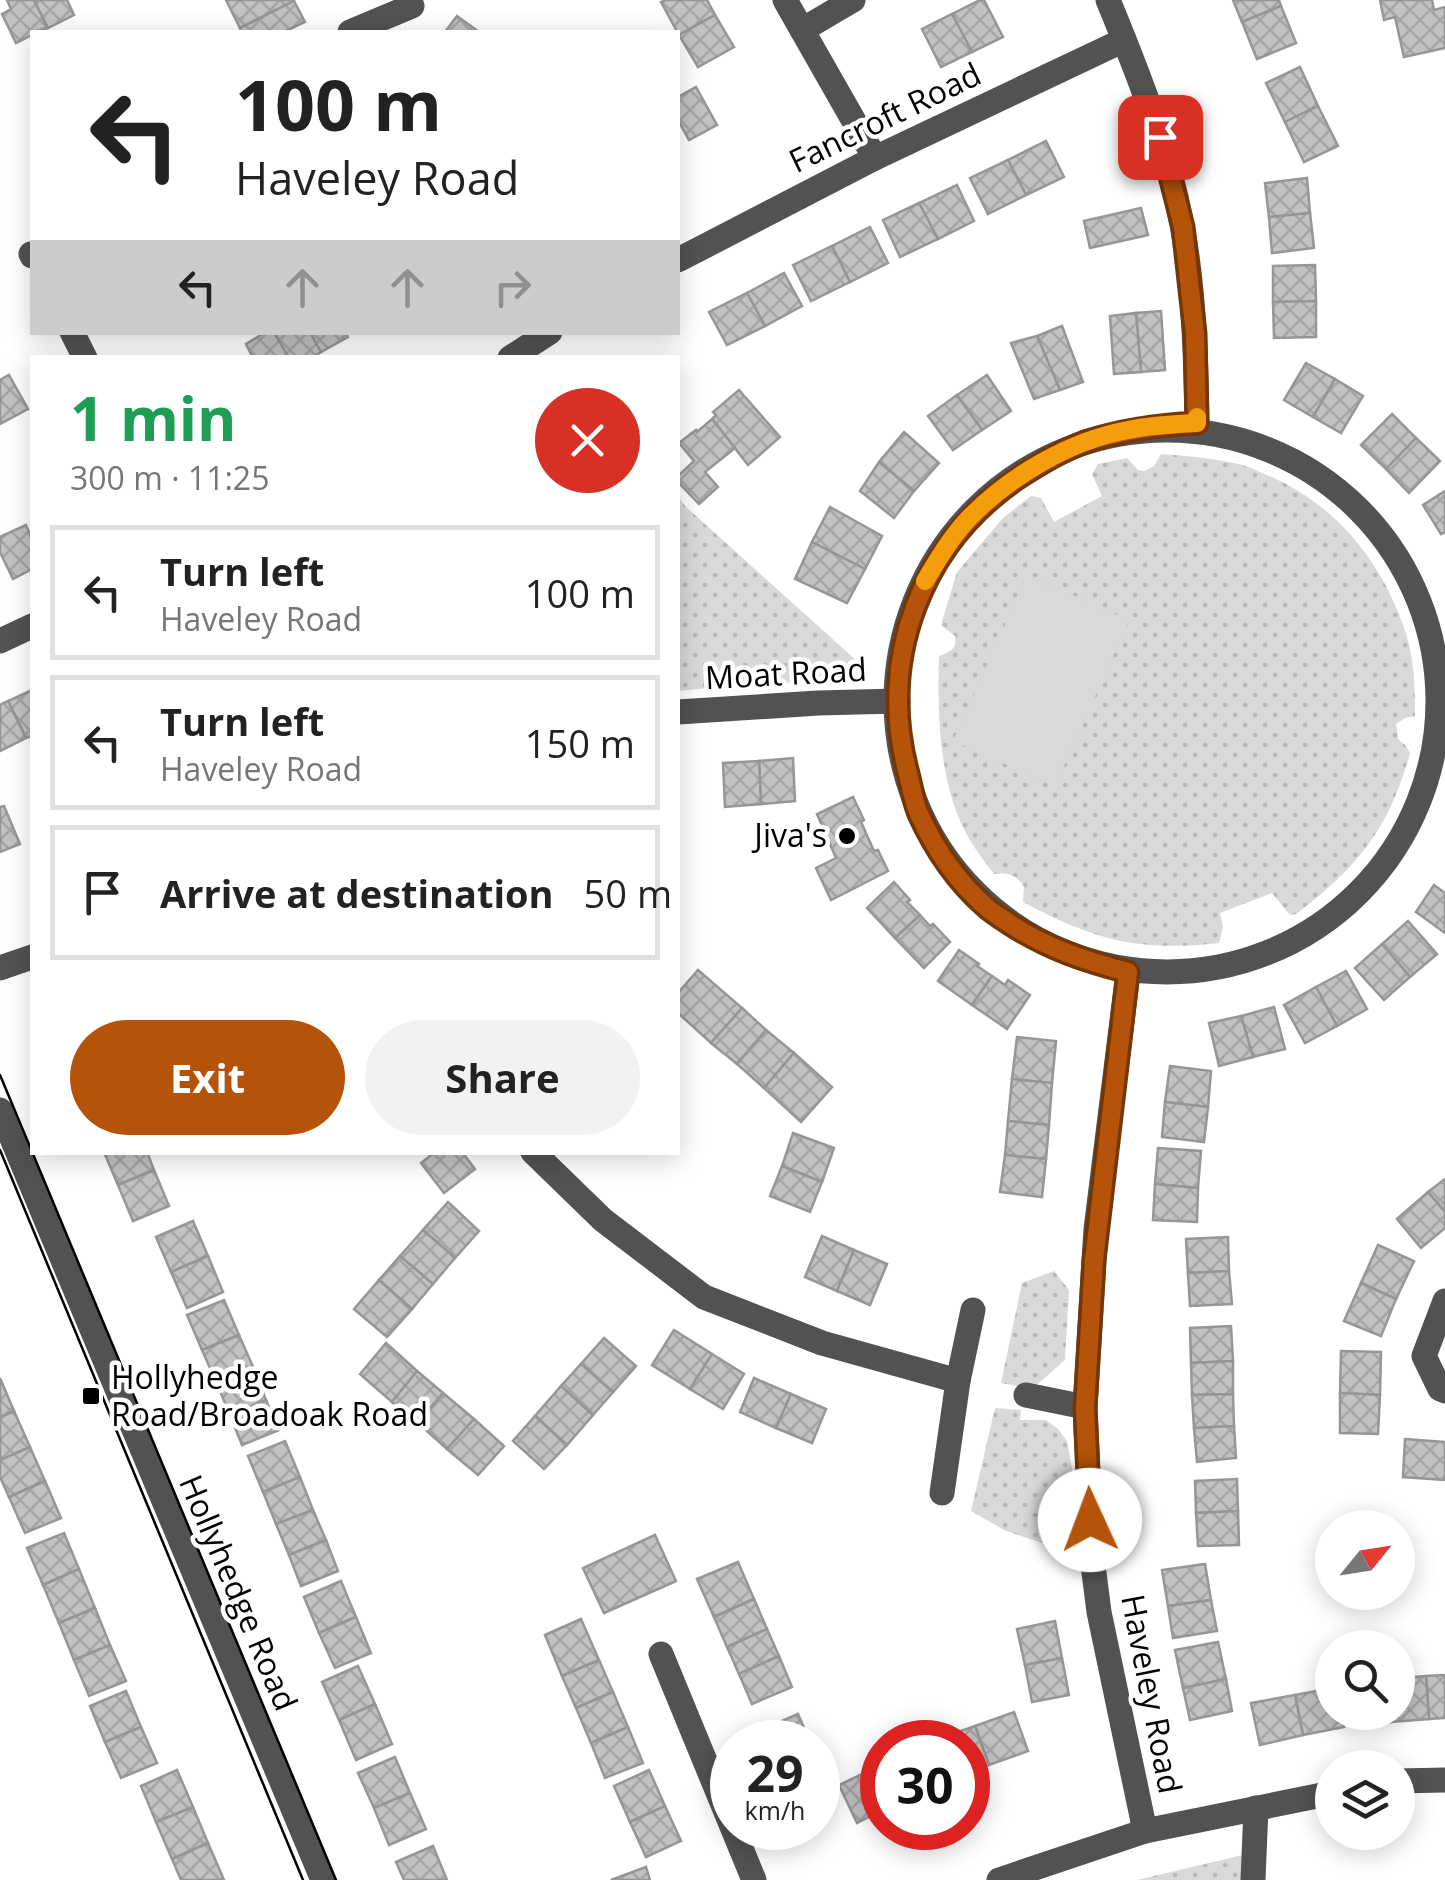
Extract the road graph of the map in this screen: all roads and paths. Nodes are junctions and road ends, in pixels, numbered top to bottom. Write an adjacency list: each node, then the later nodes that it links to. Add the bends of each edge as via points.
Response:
1 (785, 0): 6 (street)
2 (853, 0): 6 (street)
3 (1108, 0): 7 (street)
4 (412, 6): 5 (street)
5 (359, 19)
6 (802, 30): 8 (street)
7 (1124, 40): 8 (street, Fancroft Road); 12 (street, via 1151,107 1183,227)
8 (875, 158): 9 (street, Fancroft Road)
9 (680, 259)
10 (537, 336): 11 (street)
11 (514, 355)
12 (1197, 423): 15 (street, via 1127,430 1082,444 996,493 943,550 922,587 904,641); 17 (street, via 1275,448 1351,499 1380,532 1406,572 1424,620 1436,685)
13 (30, 627): 14 (street)
14 (0, 640)
15 (898, 701): 16 (street, Moat Road); 20 (street, via 918,811 942,858 985,907 1038,942)
16 (680, 712)
17 (1438, 754): 20 (street, via 1392,851 1363,891 1319,926 1238,963 1199,972)
18 (30, 958): 19 (street)
19 (0, 968)
20 (1128, 972): 28 (street, Haveley Road, via 1096,1229)
21 (0, 1110): 36 (street, Hollyhedge Road)
22 (536, 1155): 25 (street, via 603,1220 704,1297 822,1343)
23 (1445, 1301): 26 (street, via 1424,1356)
24 (973, 1310): 25 (street)
25 (958, 1382): 29 (street)
26 (1445, 1391)
27 (1026, 1396): 28 (street)
28 (1085, 1408): 35 (street, Haveley Road, via 1098,1612)
29 (942, 1493)
30 (660, 1654): 37 (street)
31 (1445, 1780): 32 (street)
32 (1415, 1781)
33 (1315, 1796): 34 (street)
34 (1256, 1808): 35 (street); 39 (street)
35 (1145, 1831): 38 (street)
36 (323, 1880)
37 (754, 1880)
38 (1000, 1880)
39 (1253, 1880)

